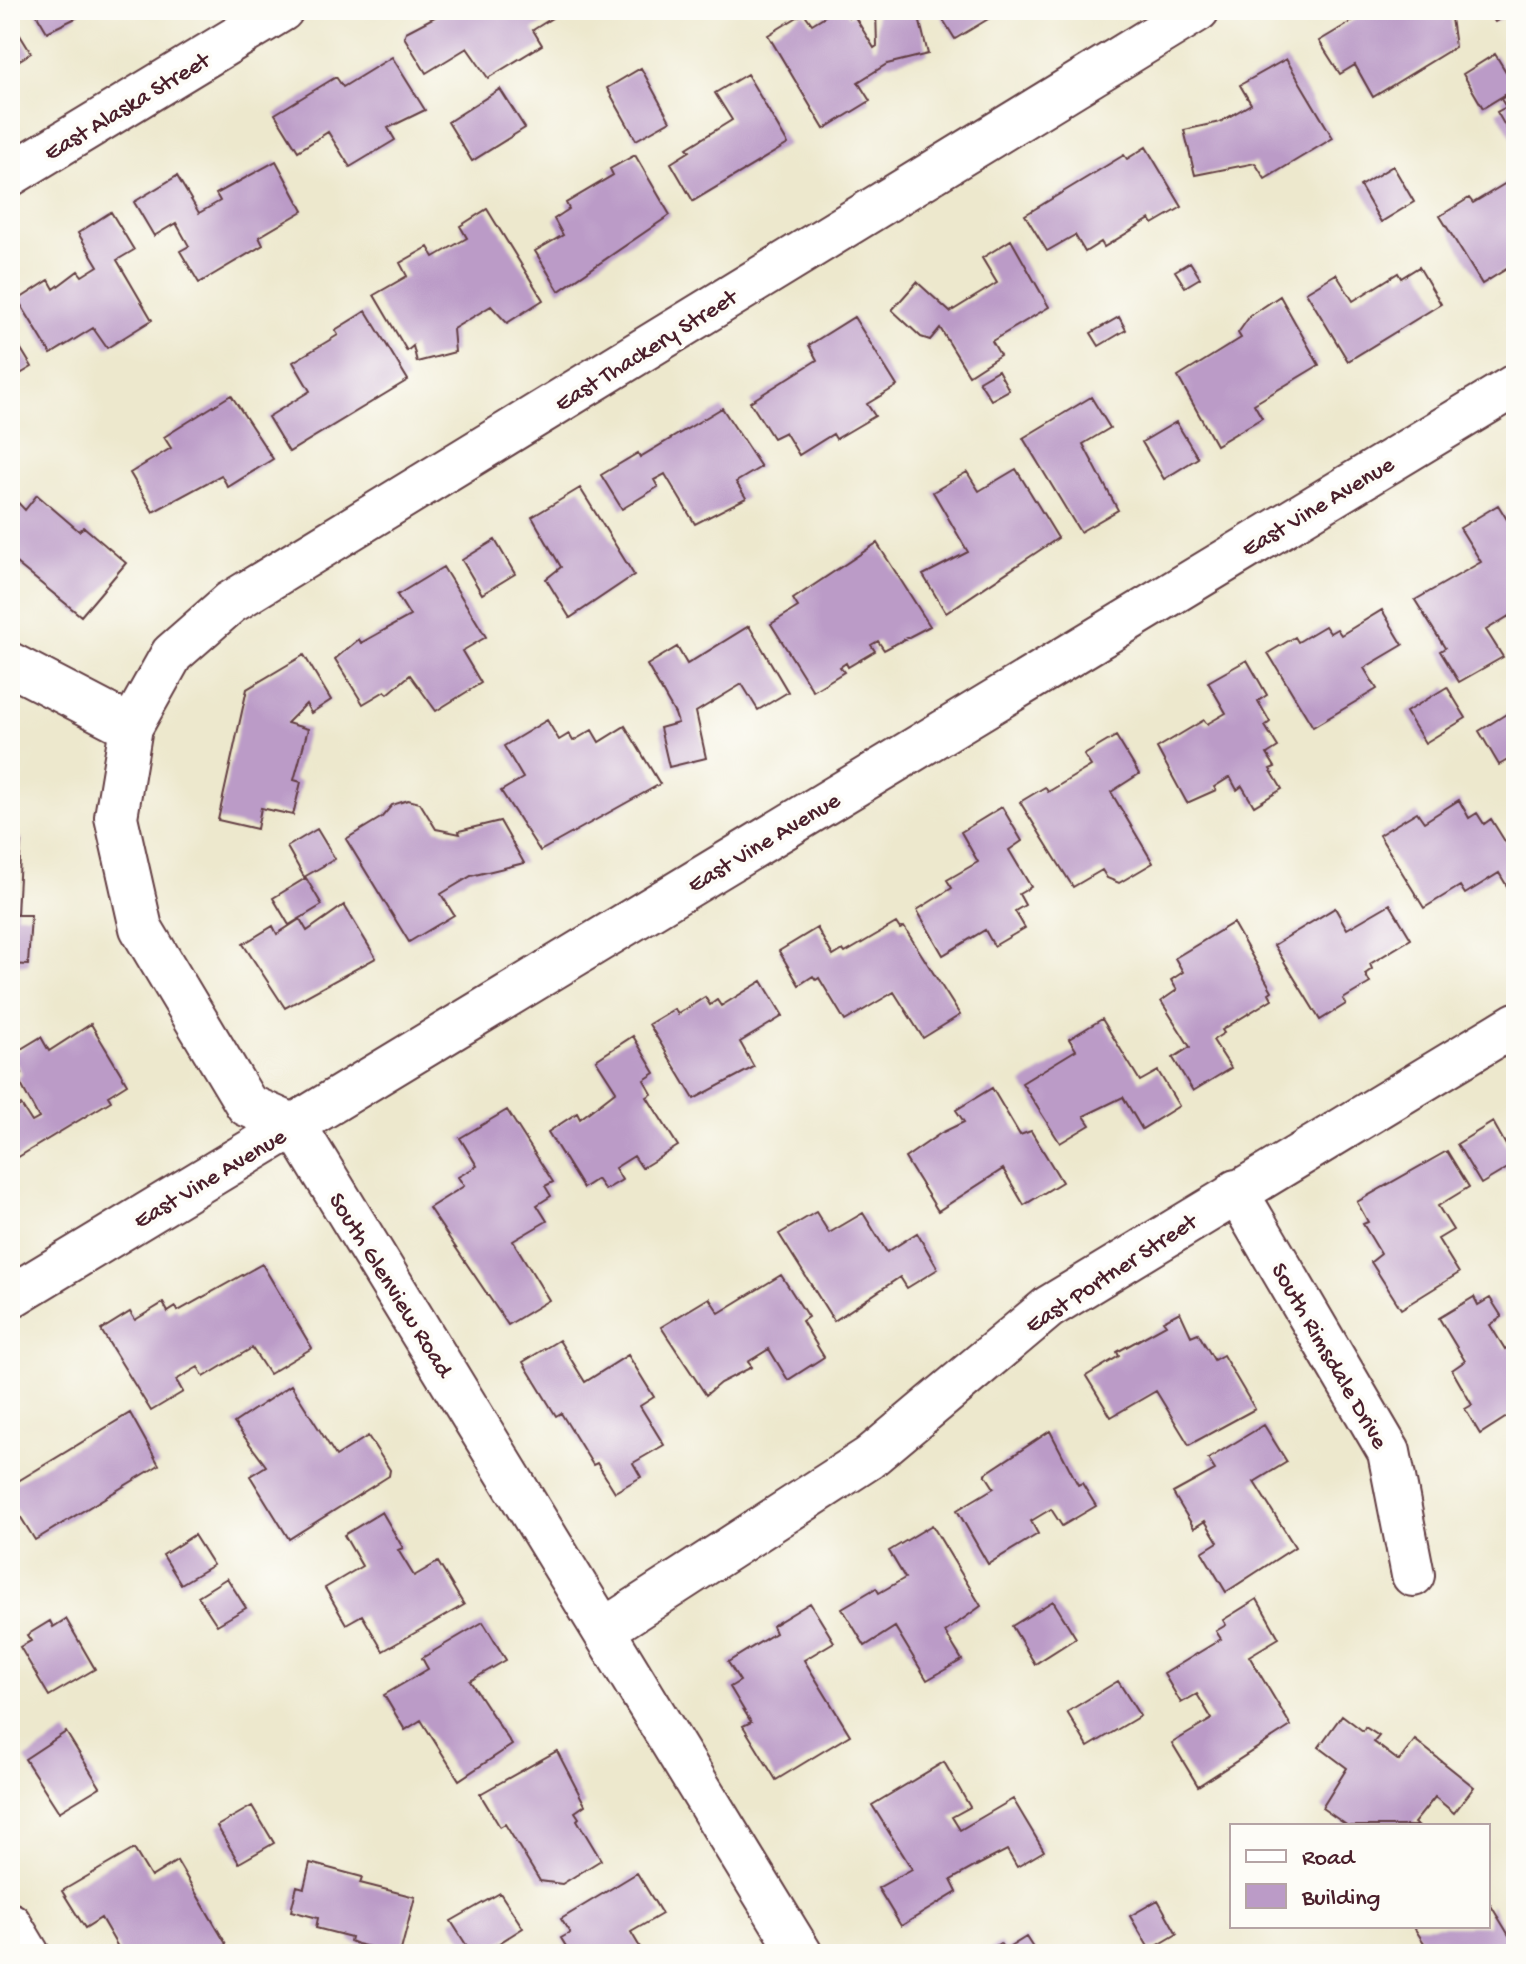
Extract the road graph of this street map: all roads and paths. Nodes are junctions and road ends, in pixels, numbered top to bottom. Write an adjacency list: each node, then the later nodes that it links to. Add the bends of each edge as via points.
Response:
1 (282, 10): 3 (street, East Alaska Street)
2 (1198, 10): 6 (street, East Thackery Street, via 230,603 172,654)
3 (10, 175)
4 (1516, 385): 8 (street, East Vine Avenue)
5 (10, 664): 6 (street)
6 (131, 727): 8 (street, via 116,817 141,928 247,1105)
7 (1516, 1024): 9 (street, East Portner Street)
8 (295, 1126): 10 (street, East Vine Avenue); 12 (street, South Glenview Road)
9 (1236, 1191): 11 (street, South Rimsdale Drive, via 1389,1452); 12 (street, East Portner Street, via 1049,1307 869,1458)
10 (10, 1297)
11 (1413, 1575)
12 (605, 1629): 15 (street, South Glenview Road)
13 (10, 1924): 14 (street)
14 (28, 1954)
15 (801, 1954)

